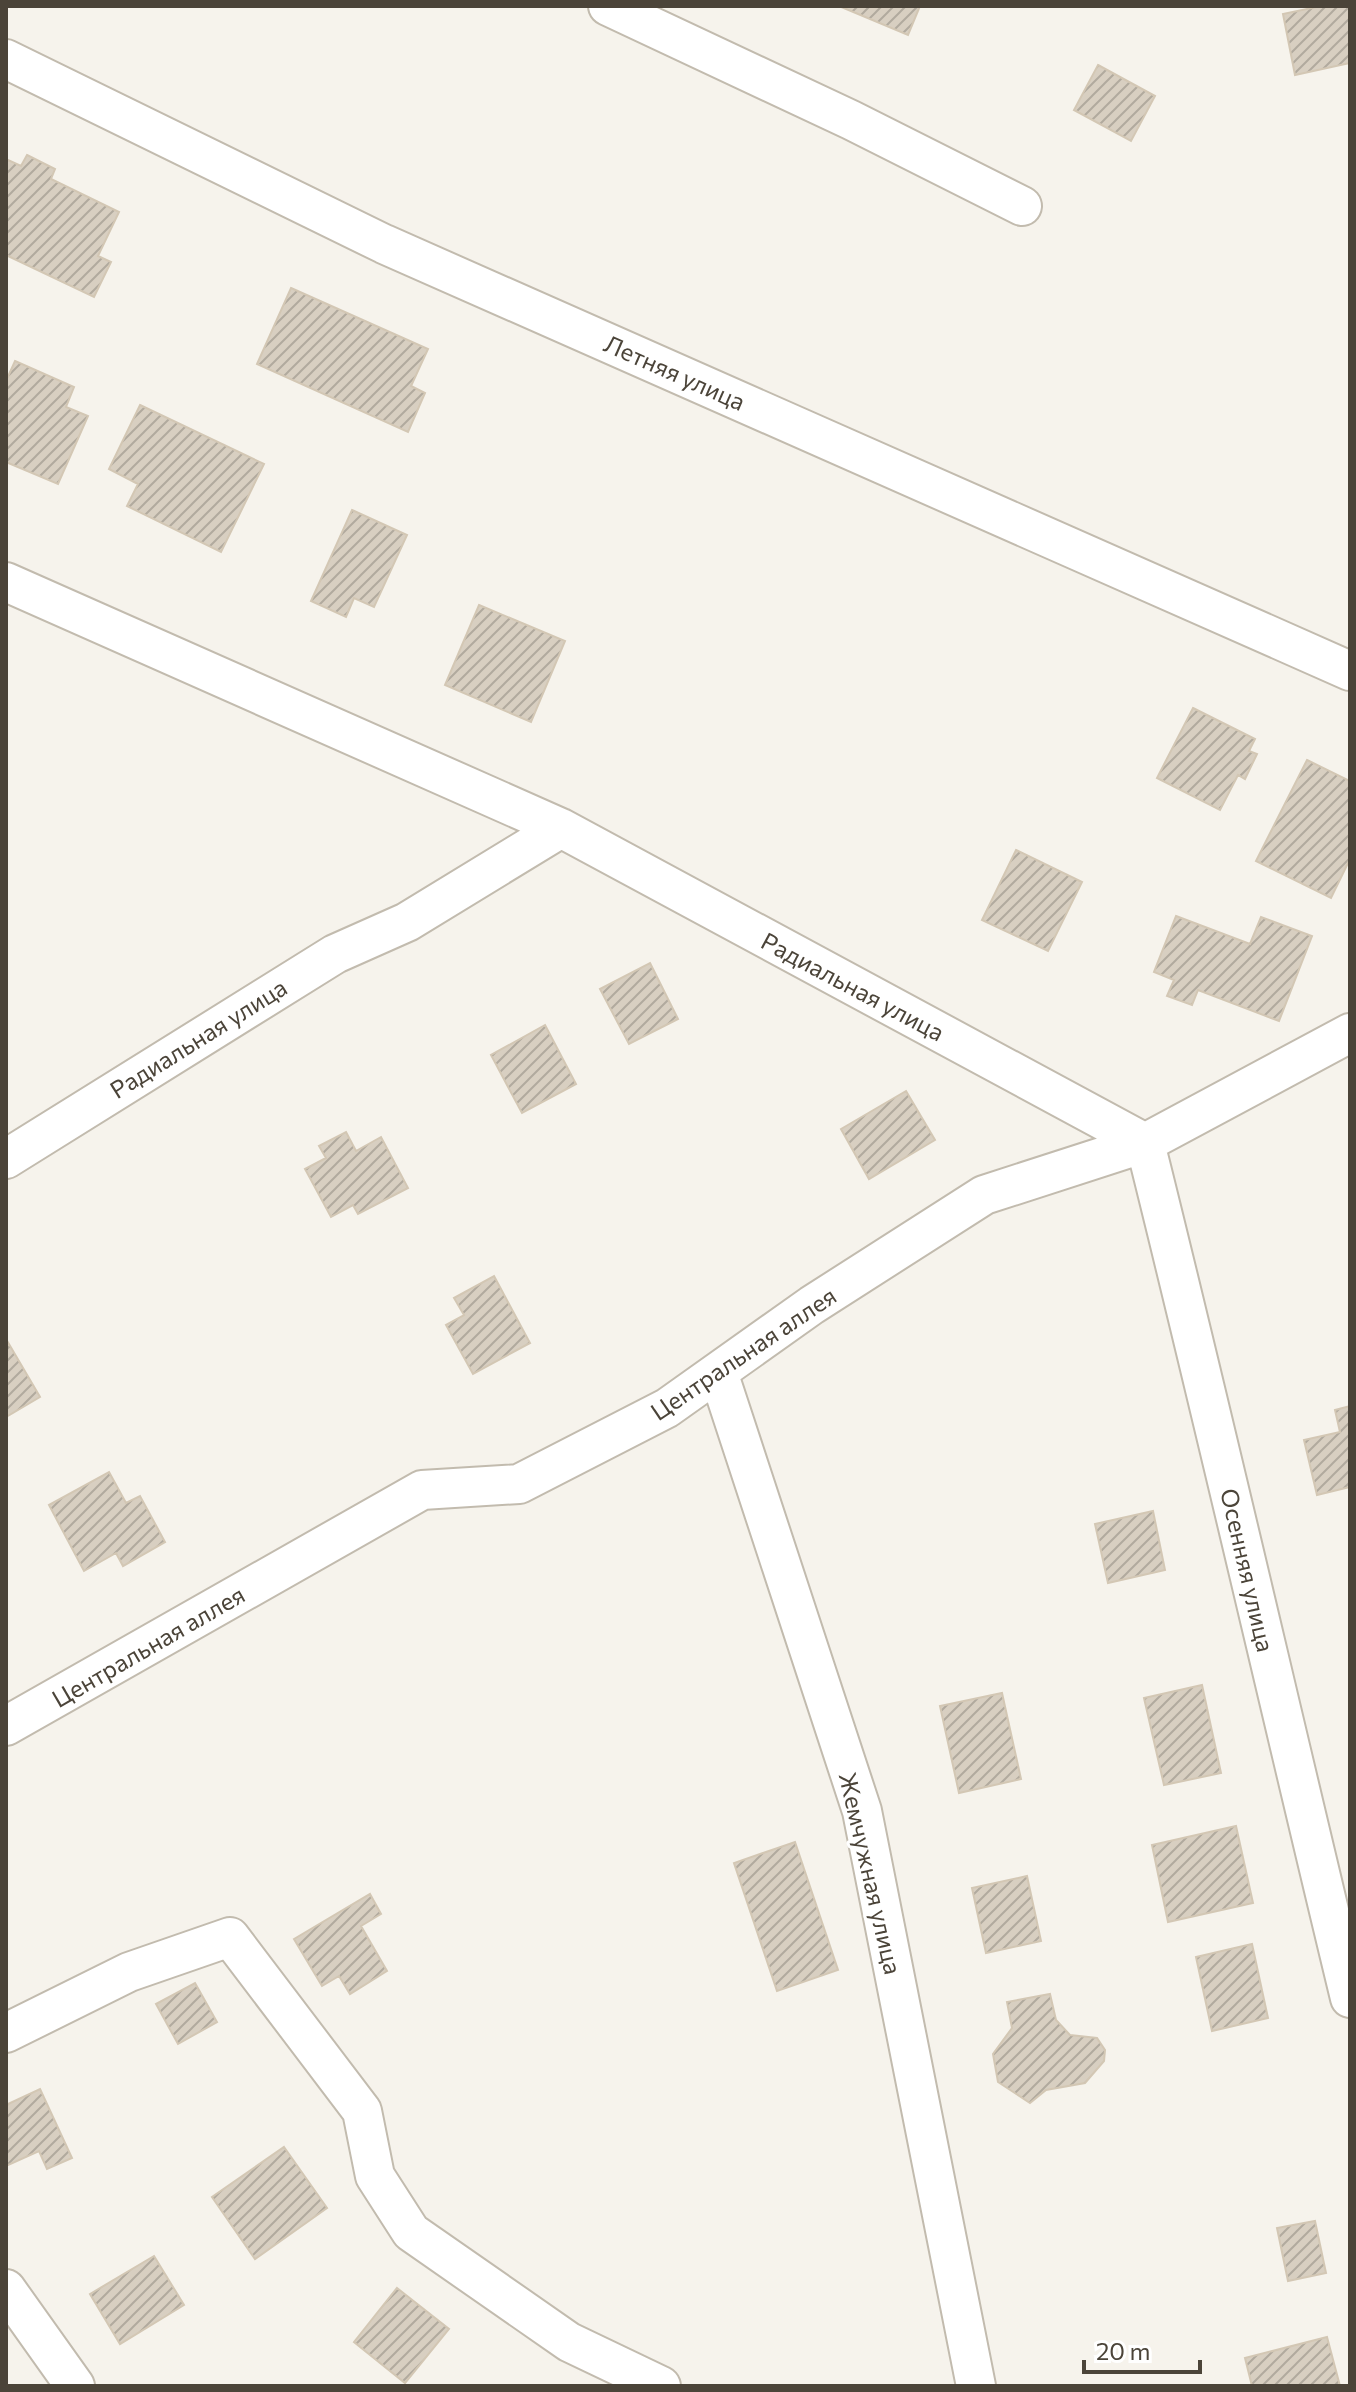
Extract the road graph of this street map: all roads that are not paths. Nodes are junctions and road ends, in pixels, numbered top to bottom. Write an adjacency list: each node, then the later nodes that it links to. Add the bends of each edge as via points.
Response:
1 (608, 6): 3 (street)
2 (6, 59): 5 (street, Летняя улица, via 384,244)
3 (1022, 206)
4 (6, 582): 6 (street, Радиальная улица)
5 (1350, 671)
6 (561, 828): 8 (street, Радиальная улица); 9 (street, Радиальная улица, via 407,922 335,954)
7 (1350, 1033): 8 (street, Центральная аллея)
8 (1145, 1143): 10 (street, Центральная аллея, via 984,1195); 12 (street, Осенняя улица)
9 (6, 1159)
10 (718, 1372): 11 (street, Центральная аллея, via 667,1408 519,1484 422,1490); 17 (street, Жемчужная улица, via 862,1811)
11 (6, 1726)
12 (1350, 1998)
13 (6, 2033): 16 (street, via 129,1972 230,1937 362,2111 375,2176 411,2232 569,2342)
14 (6, 2289): 15 (street)
15 (75, 2386)
16 (661, 2386)
17 (976, 2386)

